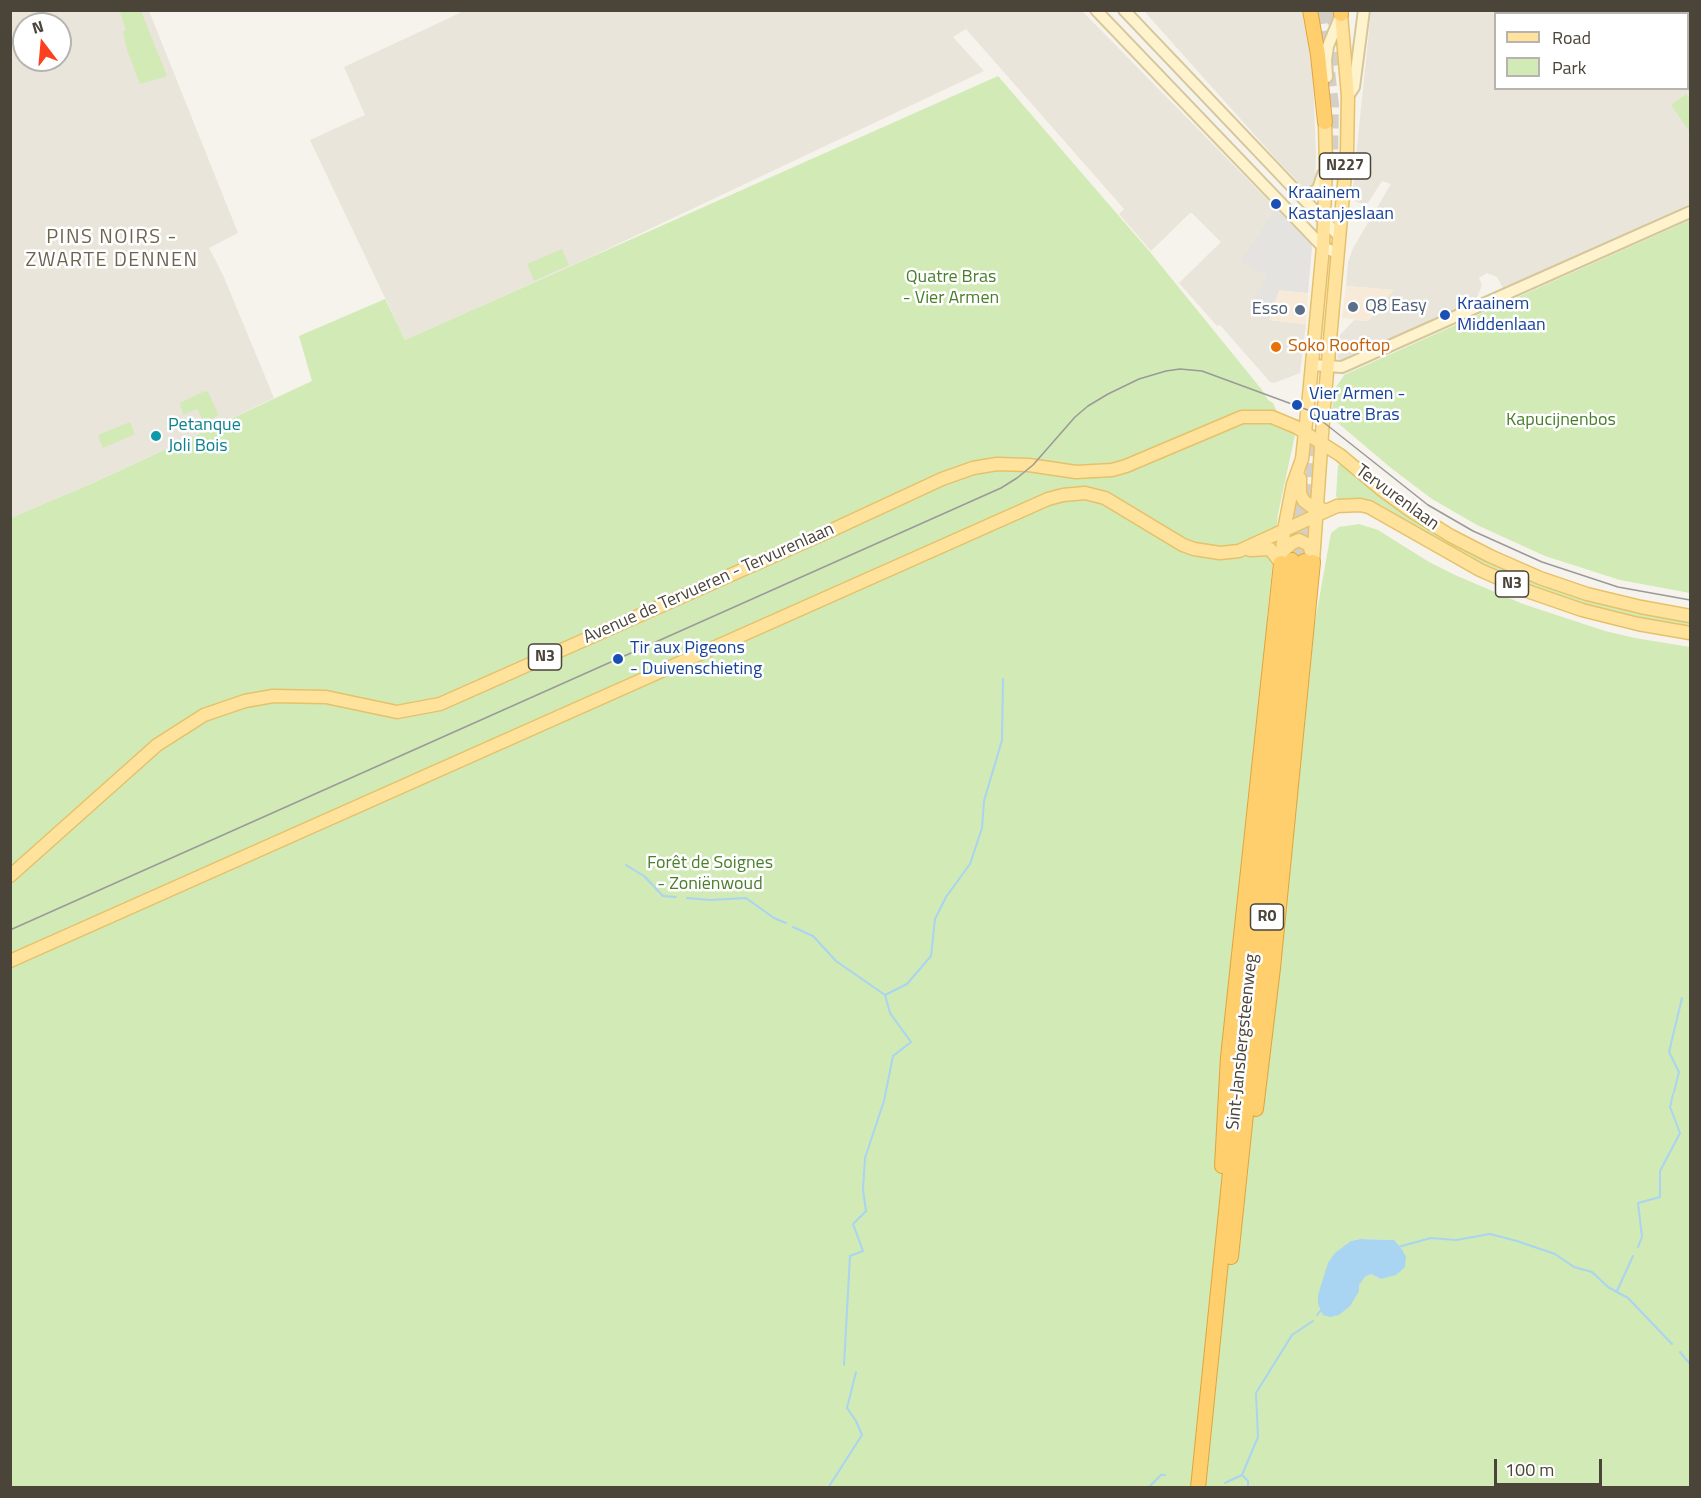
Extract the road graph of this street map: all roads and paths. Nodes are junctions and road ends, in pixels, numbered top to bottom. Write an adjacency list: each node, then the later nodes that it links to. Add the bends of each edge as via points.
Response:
1 (1096, 10): 7 (street)
2 (1119, 10): 7 (street)
3 (1124, 10): 11 (street)
4 (1310, 10): 9 (highway)
5 (1364, 10): 8 (street, N227, via 1354,87)
6 (1342, 12): 8 (main road); 9 (street, N227, via 1327,55 1329,105)
7 (1107, 22): 12 (street)
8 (1348, 96): 16 (main road, N227)
9 (1324, 122): 10 (main road, N227)
10 (1326, 165): 13 (street, via 1318,189); 15 (main road, N227)
11 (1286, 180): 12 (street); 13 (street)
12 (1272, 194): 17 (street)
13 (1300, 195): 15 (street)
14 (1690, 212): 20 (street, via 1342,367)
15 (1324, 221): 16 (street); 17 (main road, N227)
16 (1338, 235): 18 (main road, N227)
17 (1323, 247): 18 (street); 19 (main road, N227)
18 (1337, 253): 20 (main road, N227)
19 (1312, 365): 20 (street); 21 (main road, N227)
20 (1327, 366): 24 (main road, N227)
21 (1308, 410): 22 (main road); 23 (main road, N227)
22 (1283, 420): 23 (main road, Tervurenlaan / N3); 26 (main road, Tervurenlaan / N3, via 1242,417)
23 (1305, 433): 24 (main road, Tervurenlaan / N3); 25 (main road, N227)
24 (1321, 442): 27 (main road, N227); 31 (main road, Tervurenlaan / N3, via 1412,511 1490,556 1587,594)
25 (1302, 459): 27 (main road, N227, via 1300,494); 28 (main road)
26 (1112, 470): 33 (main road, Avenue de Tervueren - Tervurenlaan / N3, via 1076,472 1017,464 973,468 440,704 396,712 326,697 273,696 204,715 157,745)
27 (1315, 513): 28 (main road, Tervurenlaan); 30 (main road); 32 (main road, Tervurenlaan / N3, via 1337,506 1373,508 1479,570 1530,592 1582,610)
28 (1284, 530): 29 (main road, Tervurenlaan); 30 (main road)
29 (1239, 551): 30 (main road, via 1270,549); 34 (main road, via 1194,549 1095,495 1069,494 1048,499)
30 (1294, 559): 35 (highway, Sint-Jansbergsteenweg / R0); 36 (highway, Sint-Jansbergsteenweg / R0)
31 (1690, 616)
32 (1690, 633)
33 (10, 876)
34 (10, 961)
35 (1198, 1488)
36 (1207, 1488)

